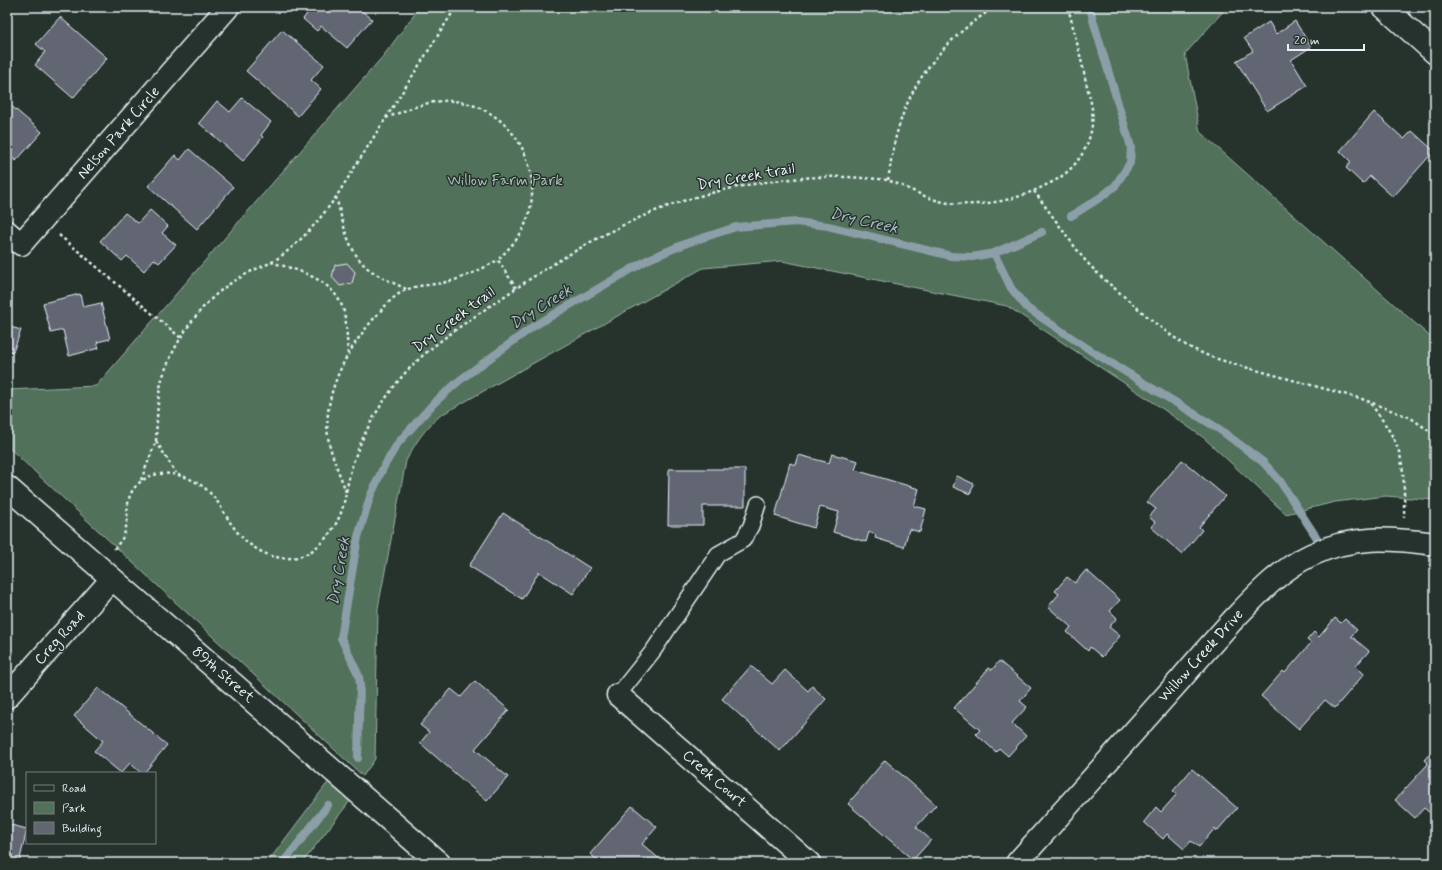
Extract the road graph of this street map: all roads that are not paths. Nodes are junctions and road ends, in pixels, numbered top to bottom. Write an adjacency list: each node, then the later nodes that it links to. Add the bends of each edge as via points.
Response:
1 (228, 7): 4 (street, Nelson Park Circle, via 21,244)
2 (1384, 7): 3 (street)
3 (1435, 53)
4 (7, 232)
5 (7, 487): 8 (street, 89th Street)
6 (758, 504): 9 (lane, via 751,526 742,540 718,554 653,651)
7 (1435, 544): 13 (street, Willow Creek Drive, via 1384,538 1362,540 1310,556 1280,574 1215,640)
8 (106, 574): 10 (street, Creg Road); 11 (street, 89th Street)
9 (618, 695): 12 (street, Creek Court)
10 (7, 697)
11 (439, 863)
12 (809, 863)
13 (1017, 863)

